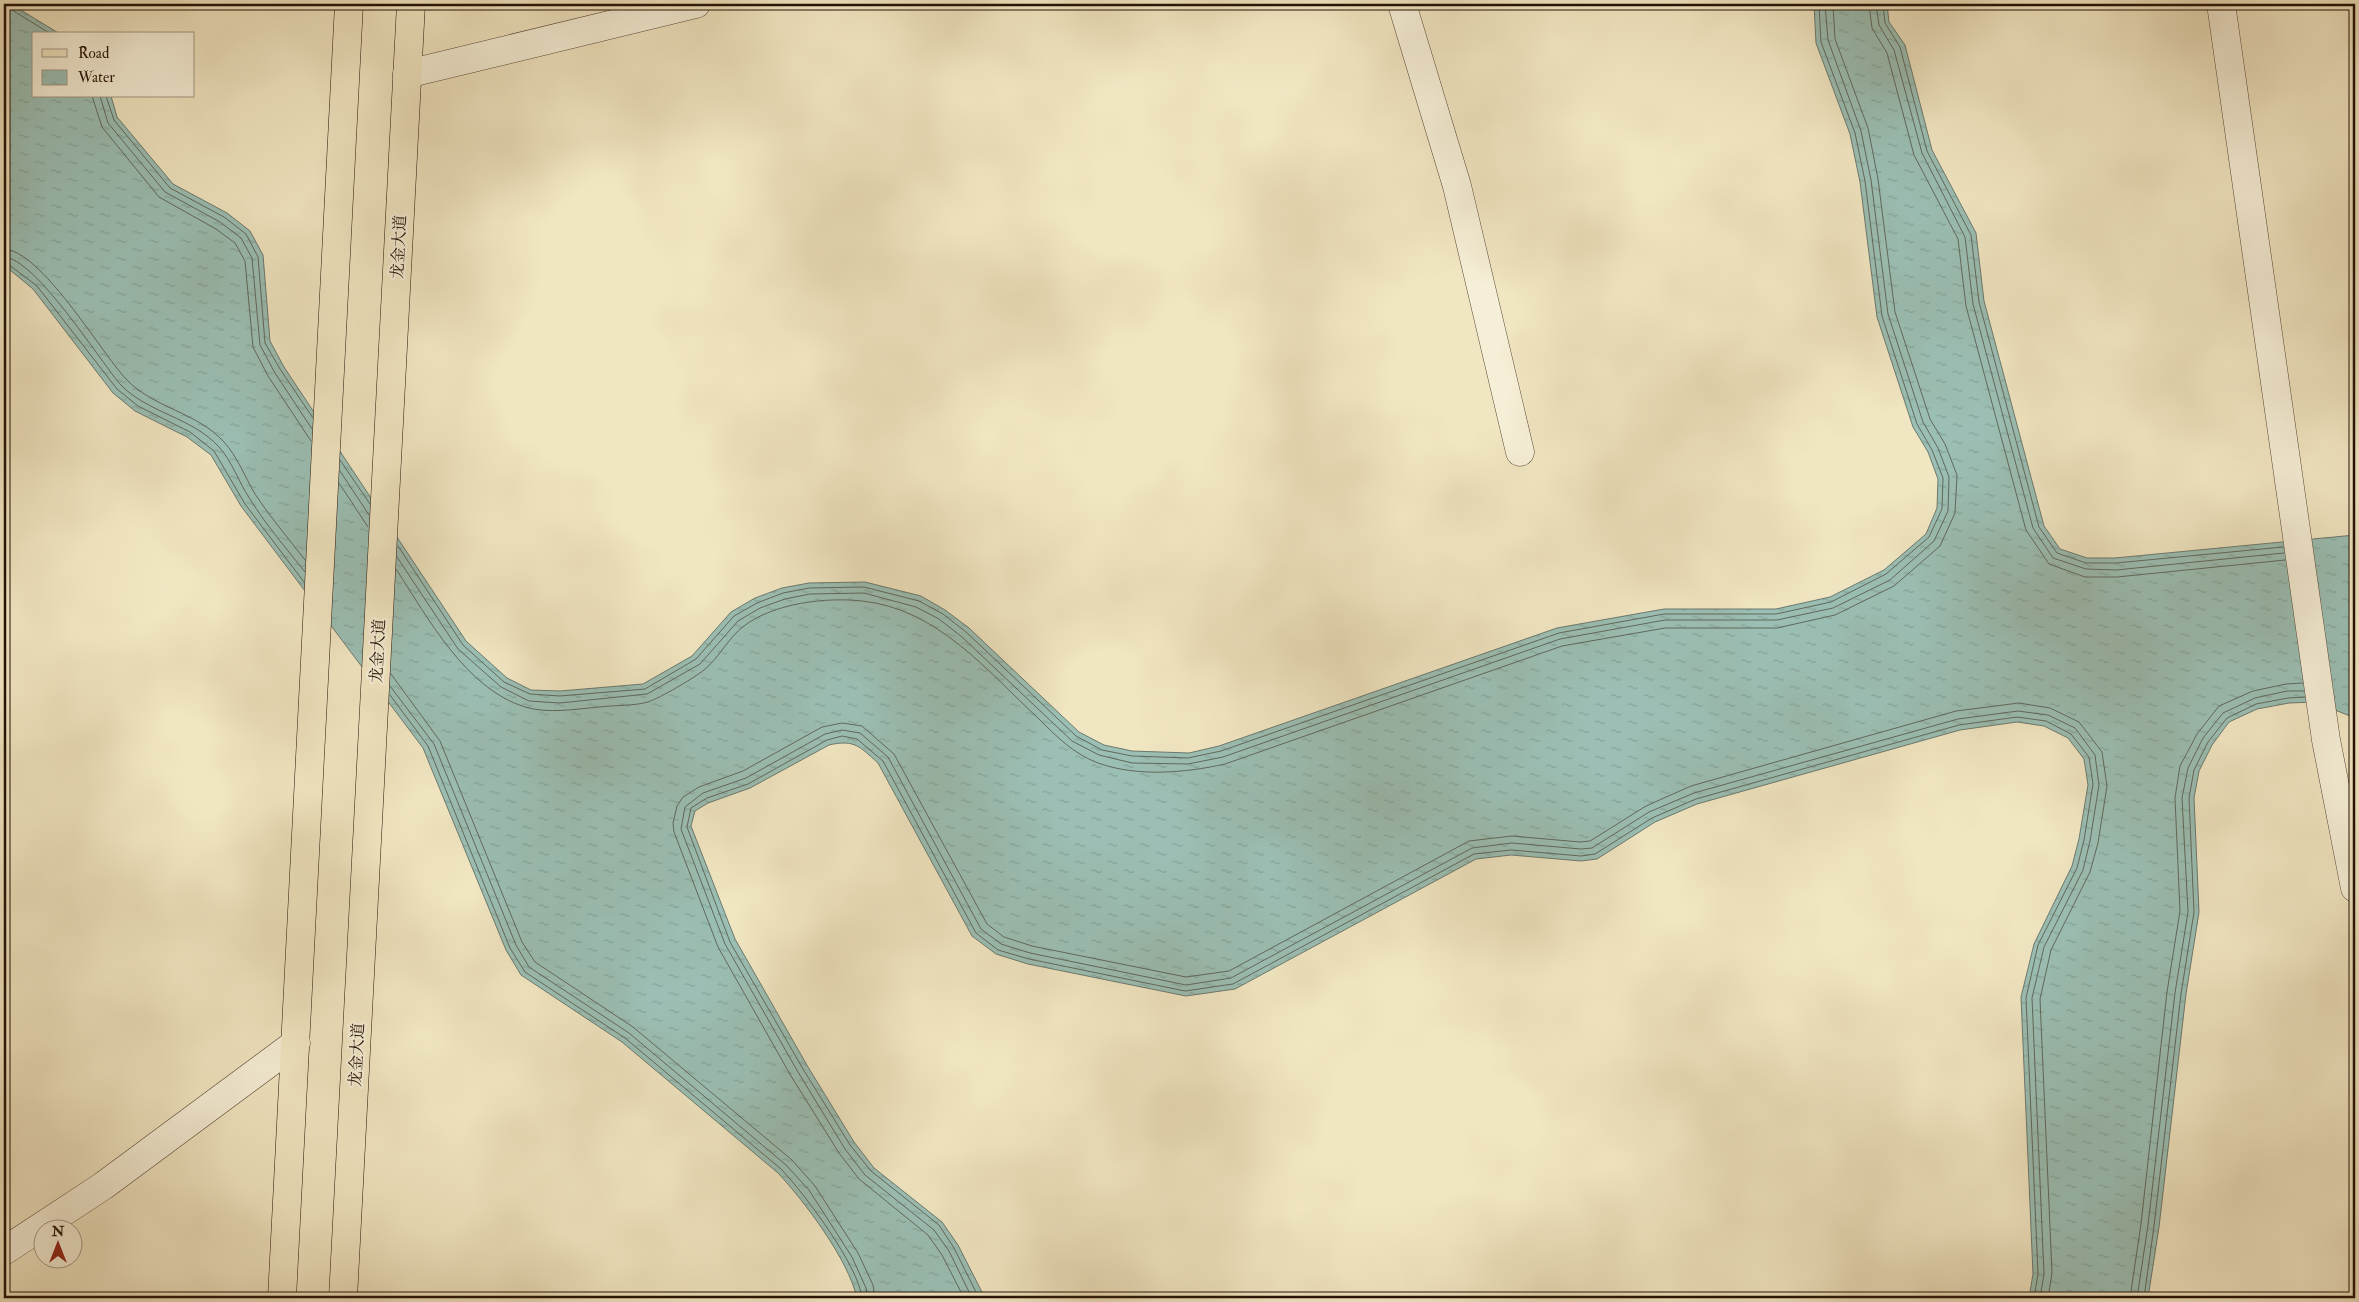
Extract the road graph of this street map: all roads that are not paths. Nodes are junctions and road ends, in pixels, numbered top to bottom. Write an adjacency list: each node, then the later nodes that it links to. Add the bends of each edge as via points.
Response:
1 (349, 4): 10 (main road)
2 (411, 4): 7 (main road, 龙金大道)
3 (696, 4): 6 (street)
4 (1402, 4): 8 (street, via 1457,186)
5 (2221, 4): 9 (street, via 2326,740)
6 (654, 9): 7 (street)
7 (407, 74): 13 (main road, 龙金大道)
8 (1520, 452)
9 (2355, 888)
10 (296, 1043): 11 (street, via 103,1186); 12 (main road)
11 (4, 1250)
12 (282, 1298)
13 (344, 1298)

